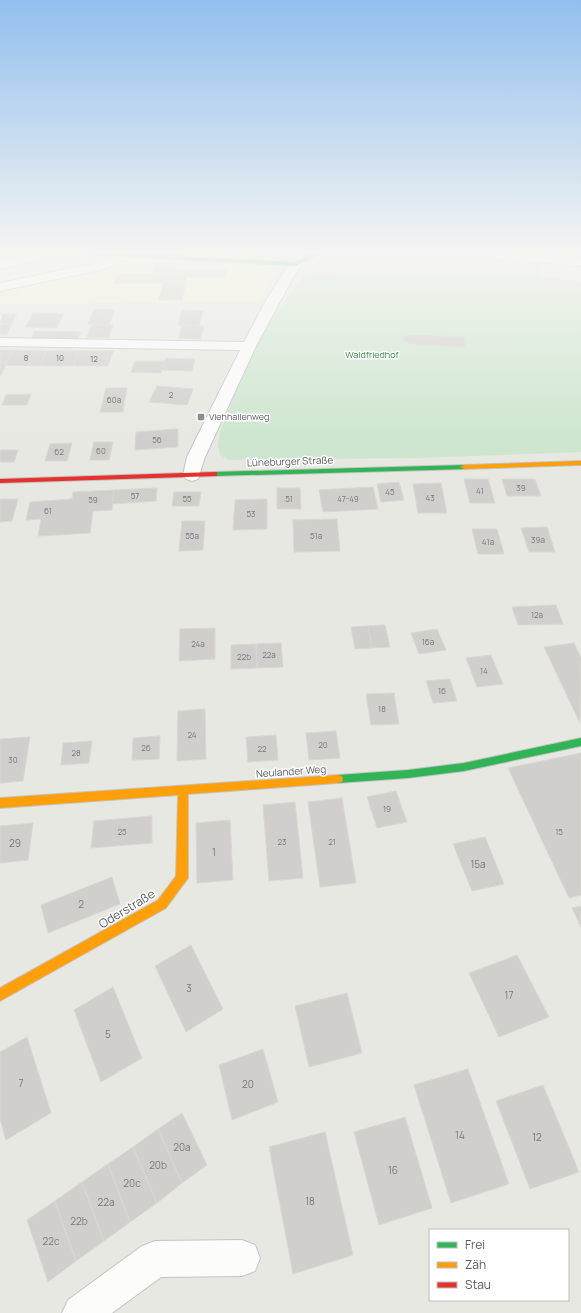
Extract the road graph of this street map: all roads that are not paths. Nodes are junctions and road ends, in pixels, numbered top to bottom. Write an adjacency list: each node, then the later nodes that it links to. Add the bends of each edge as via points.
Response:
1 (267, 313): 3 (street)
2 (0, 342): 3 (street)
3 (249, 346): 5 (street, via 196,457)
4 (581, 463): 5 (street, Lüneburger Straße)
5 (192, 475): 6 (street, Lüneburger Straße)
6 (0, 481)
7 (581, 742): 8 (street, Neulander Weg, via 464,767 408,774)
8 (184, 790): 9 (street, Neulander Weg); 10 (street, Oderstraße, via 182,878 162,904)
9 (0, 804)
10 (0, 995)
11 (242, 1258): 12 (street, via 155,1259)
12 (81, 1313)

